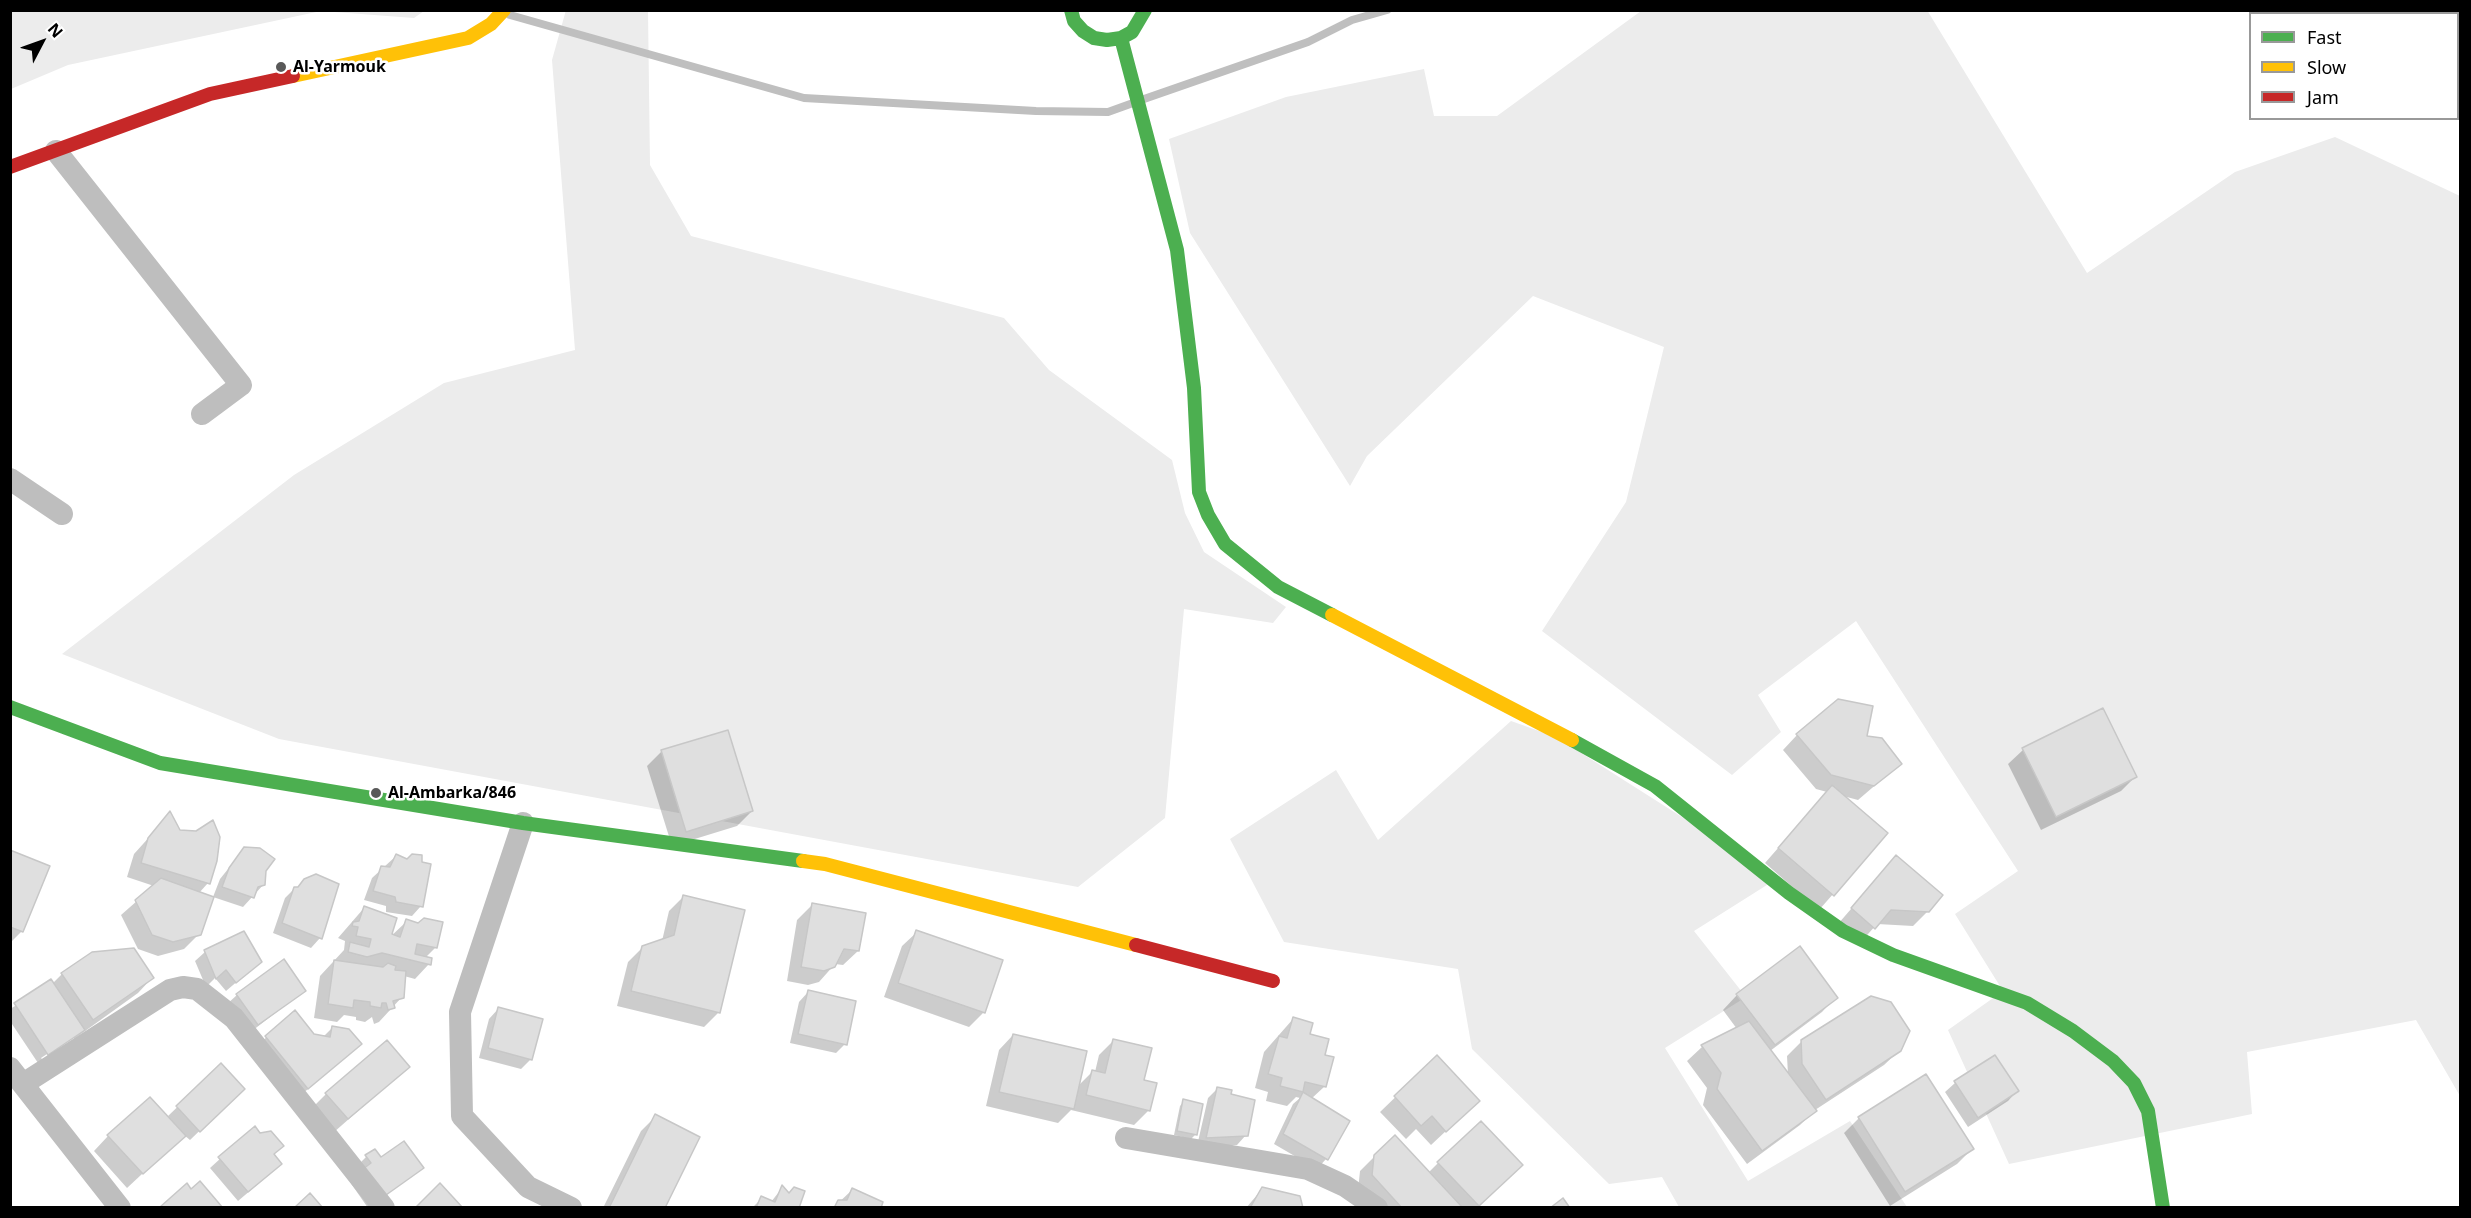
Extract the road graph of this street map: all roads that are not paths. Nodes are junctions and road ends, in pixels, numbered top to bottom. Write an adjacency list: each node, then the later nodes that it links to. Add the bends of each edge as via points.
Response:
1 (504, 10): 5 (street, via 491,24 468,38 210,94)
2 (1145, 10): 4 (street, via 1132,32)
3 (1069, 12): 4 (street, via 1083,31 1094,38)
4 (1121, 38): 19 (street, via 1177,250 1194,388 1199,492 1226,544 1278,587 1655,786 1842,931 1893,956 2027,1003 2073,1031 2113,1060 2134,1083 2148,1111)
5 (56, 152): 6 (street); 7 (street, via 241,385)
6 (10, 167)
7 (202, 414)
8 (10, 479): 9 (street)
9 (62, 514)
10 (10, 707): 11 (street, via 160,763)
11 (522, 823): 12 (street, via 825,864); 17 (street, via 460,1012 462,1116 528,1187)
12 (1273, 981)
13 (17, 1076): 15 (street); 16 (street, via 170,990 197,989 234,1018)
14 (1126, 1138): 18 (street, via 1308,1169 1346,1186)
15 (120, 1208)
16 (384, 1208)
17 (570, 1208)
18 (1377, 1208)
19 (2163, 1208)

